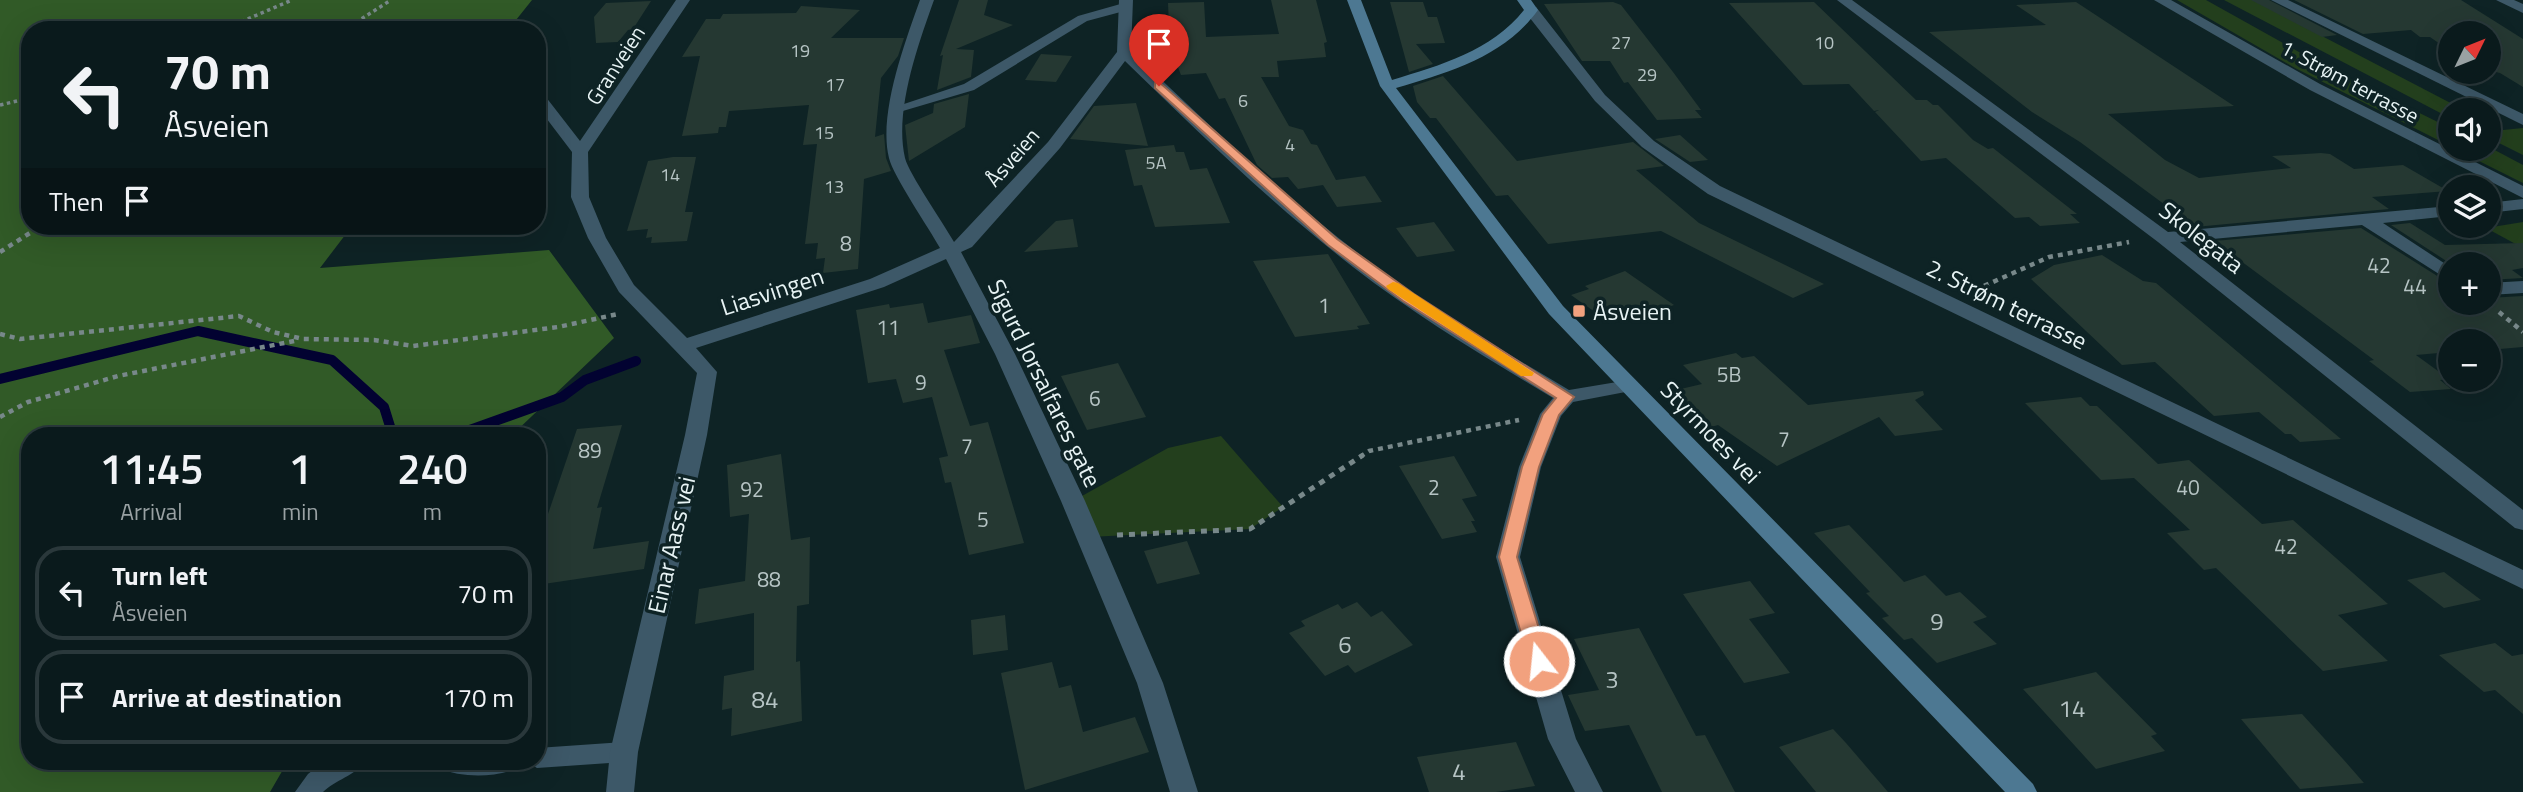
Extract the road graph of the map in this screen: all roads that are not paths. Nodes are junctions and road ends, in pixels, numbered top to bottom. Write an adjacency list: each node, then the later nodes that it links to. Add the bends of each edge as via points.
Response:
1 (683, 0): 16 (street, Granveien)
2 (927, 0): 14 (street, Sigurd Jorsalfares gate)
3 (1354, 0): 12 (main road, Styrmoes vei)
4 (1844, 0): 22 (street, Skolegata)
5 (2161, 0): 17 (street, 1. Strøm terrasse, via 2315,87)
6 (2278, 0): 15 (street)
7 (2503, 0): 10 (street)
8 (1125, 4): 11 (street); 14 (lane, via 1085,19 970,87)
9 (1528, 5): 12 (main road, via 1516,29 1487,48); 31 (street, 2. Strøm terrasse, via 1600,98 1648,144 1714,190)
10 (2523, 9)
11 (1124, 52): 23 (street, Åsveien, via 1054,145 966,243); 29 (street, via 1332,242)
12 (1387, 86): 28 (main road, Styrmoes vei, via 1556,310)
13 (546, 106): 16 (street, Granveien)
14 (896, 109): 23 (street, Sigurd Jorsalfares gate, via 897,159)
15 (2523, 120)
16 (580, 152): 27 (street, via 580,197 597,238 626,288)
17 (2523, 194)
18 (2523, 204): 19 (street)
19 (2501, 207)
20 (2438, 212): 21 (street)
21 (2366, 219): 22 (street); 24 (street)
22 (2164, 238): 30 (street, Skolegata)
23 (951, 251): 27 (street, Liasvingen, via 877,283); 37 (street, Sigurd Jorsalfares gate, via 1005,354 1090,537 1150,683)
24 (2438, 267)
25 (2523, 287): 26 (street)
26 (2501, 288)
27 (683, 346): 32 (street, Einar Aass vei, via 707,372)
28 (1629, 386): 29 (street); 39 (main road, Styrmoes vei)
29 (1558, 405): 38 (street, via 1530,467 1508,557 1562,739)
30 (2523, 522)
31 (2523, 580)
32 (624, 752): 33 (lane); 36 (street, Einar Aass vei)
33 (546, 757)
34 (331, 770): 35 (lane)
35 (308, 792)
36 (620, 792)
37 (1184, 792)
38 (1589, 792)
39 (2023, 792)

